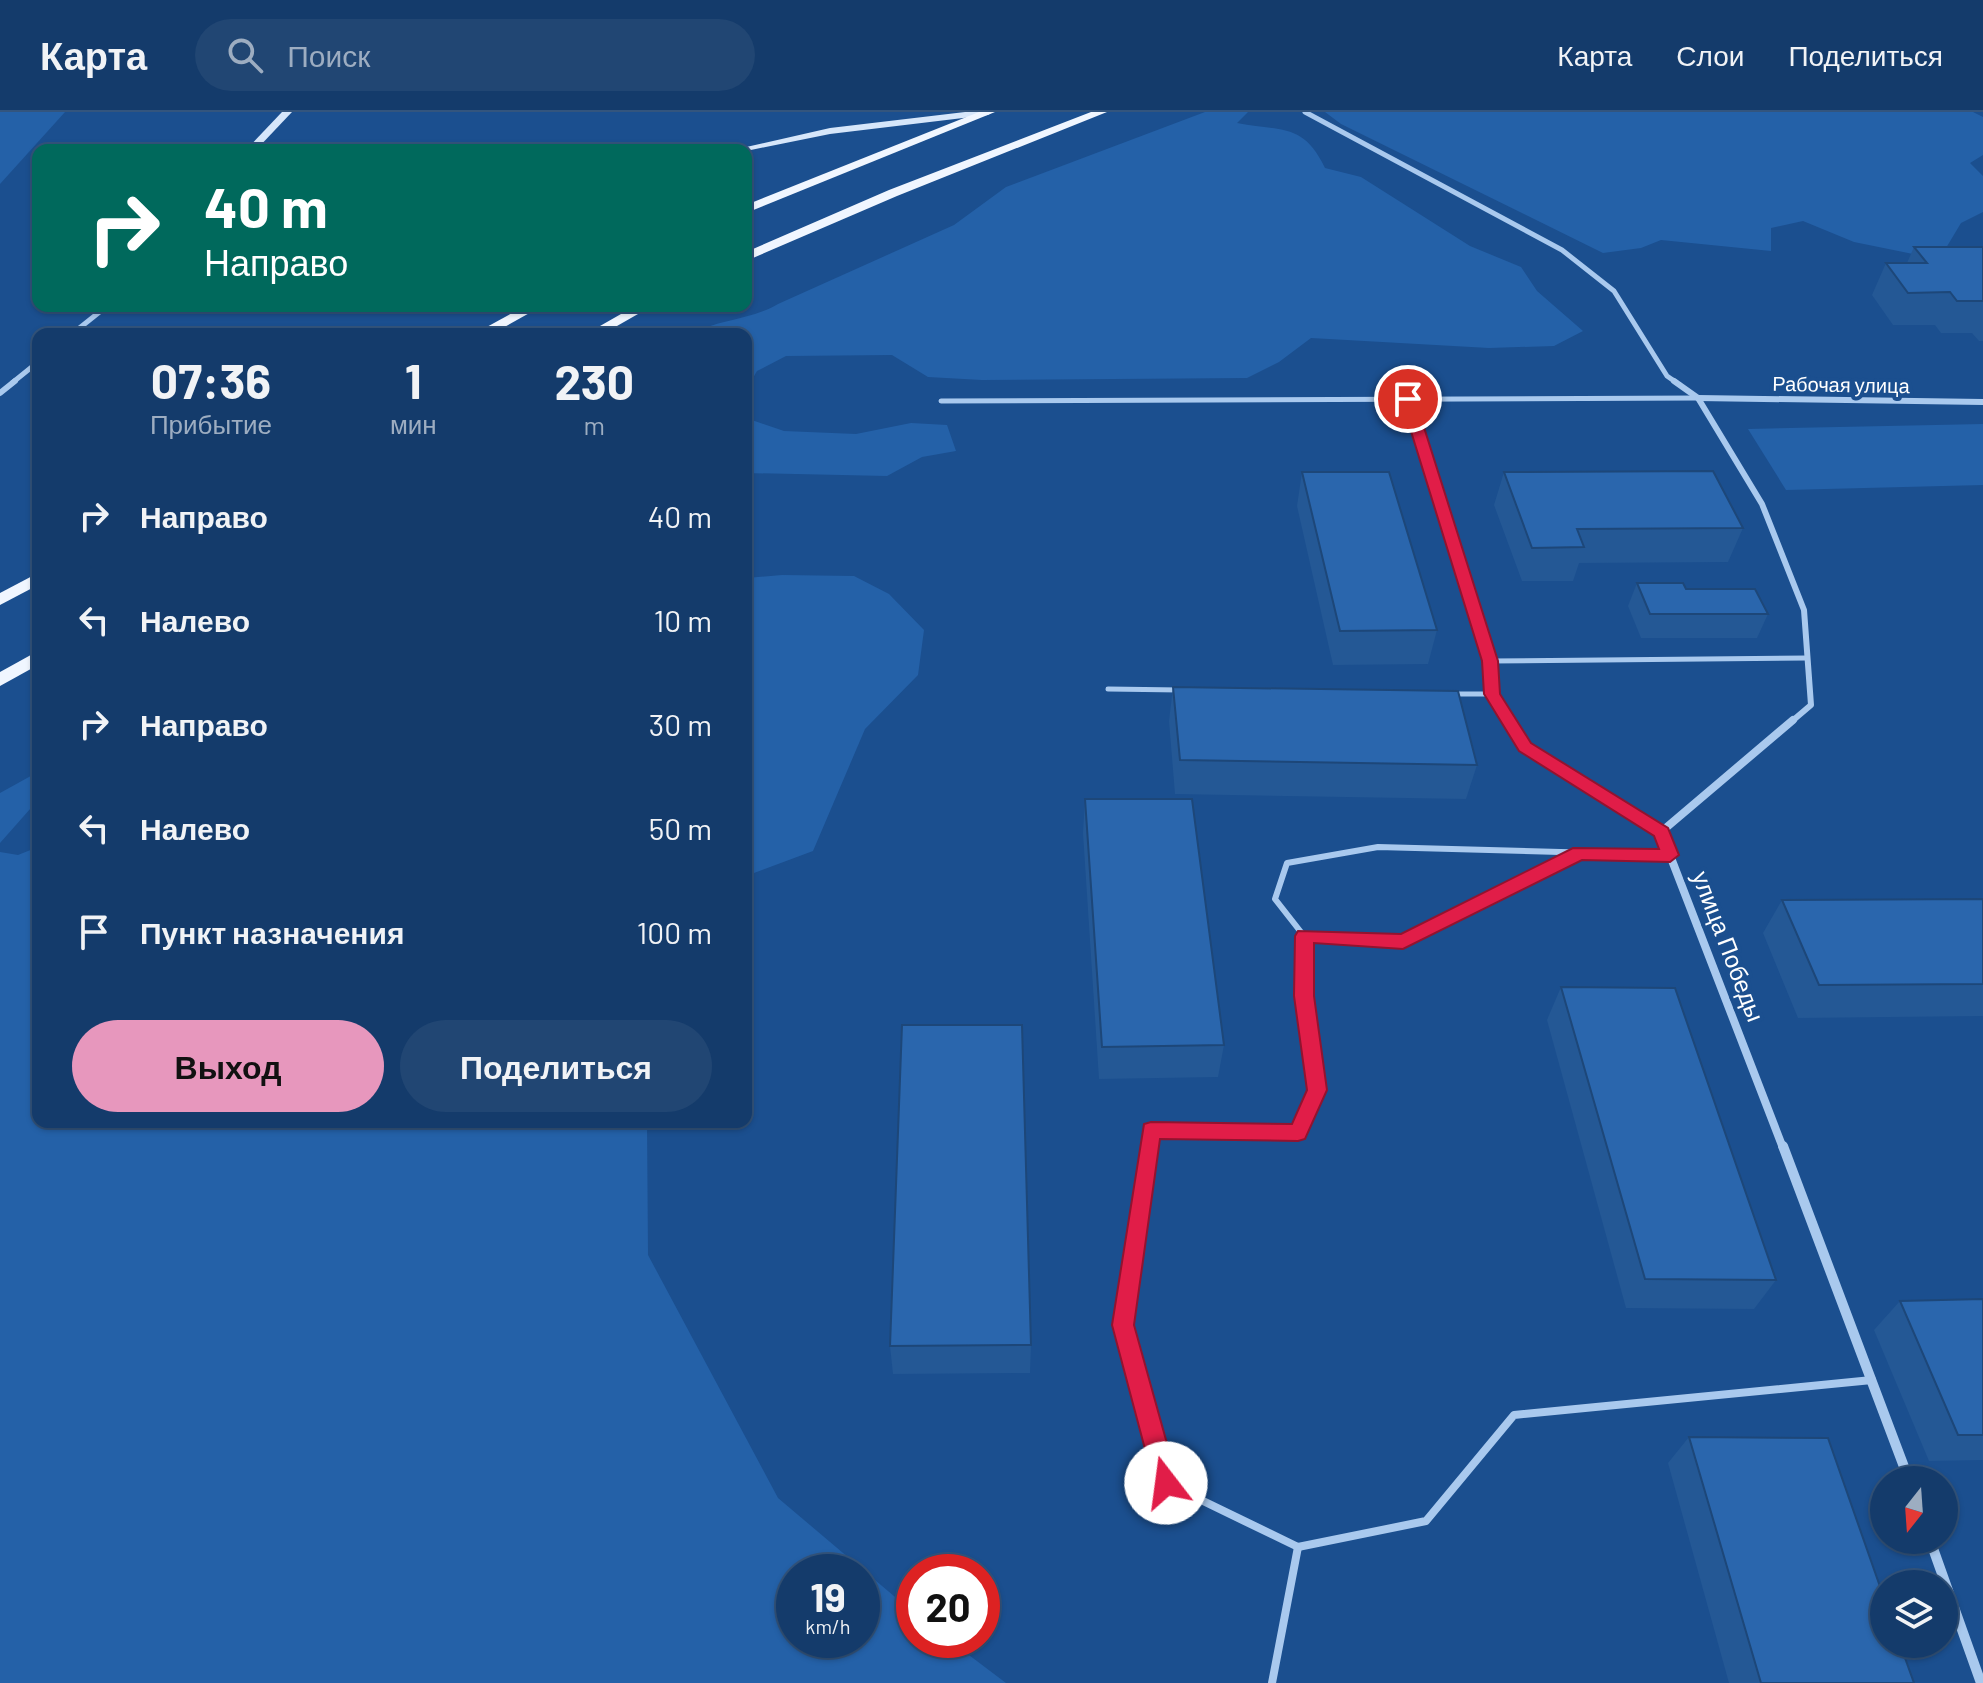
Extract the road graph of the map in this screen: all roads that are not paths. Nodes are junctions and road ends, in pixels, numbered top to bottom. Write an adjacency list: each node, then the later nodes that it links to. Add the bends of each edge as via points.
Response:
1 (287, 112): 5 (street)
2 (988, 112): 6 (street, via 830,131); 7 (main road)
3 (1101, 112): 8 (main road)
4 (1305, 112): 17 (street, via 1562,250 1614,291 1667,376)
5 (257, 144)
6 (752, 147)
7 (752, 207)
8 (752, 254)
9 (100, 312): 12 (street)
10 (523, 312): 13 (main road)
11 (634, 312): 14 (main road)
12 (80, 328)
13 (493, 328)
14 (604, 328)
15 (32, 367): 16 (street)
16 (0, 393)
17 (1698, 398): 18 (lane); 20 (street, Рабочая улица); 23 (street, via 1762,504 1804,610)
18 (1408, 399): 19 (lane); 25 (lane)
19 (941, 401)
20 (1983, 402)
21 (32, 581): 22 (main road)
22 (0, 600)
23 (1807, 658): 25 (lane); 31 (street, via 1811,705)
24 (32, 661): 26 (main road)
25 (1490, 661): 30 (lane)
26 (0, 680)
27 (1108, 689): 28 (lane)
28 (1184, 690)
29 (1446, 694): 30 (lane)
30 (1492, 694): 31 (lane, via 1525,747)
31 (1661, 832): 33 (street, улица Победы)
32 (1579, 853): 33 (lane); 34 (lane, via 1403,942); 34 (lane, via 1378,847 1287,863 1275,899)
33 (1670, 855): 35 (street, улица Победы)
34 (1304, 936): 37 (lane, via 1304,996 1317,1090 1298,1132 1151,1131 1123,1325 1166,1483)
35 (1873, 1380): 36 (street, улица Победы); 37 (lane, via 1514,1415 1426,1521)
36 (1904, 1466)
37 (1298, 1547): 39 (lane)
38 (1935, 1554): 40 (street)
39 (1272, 1683)
40 (1981, 1683)

